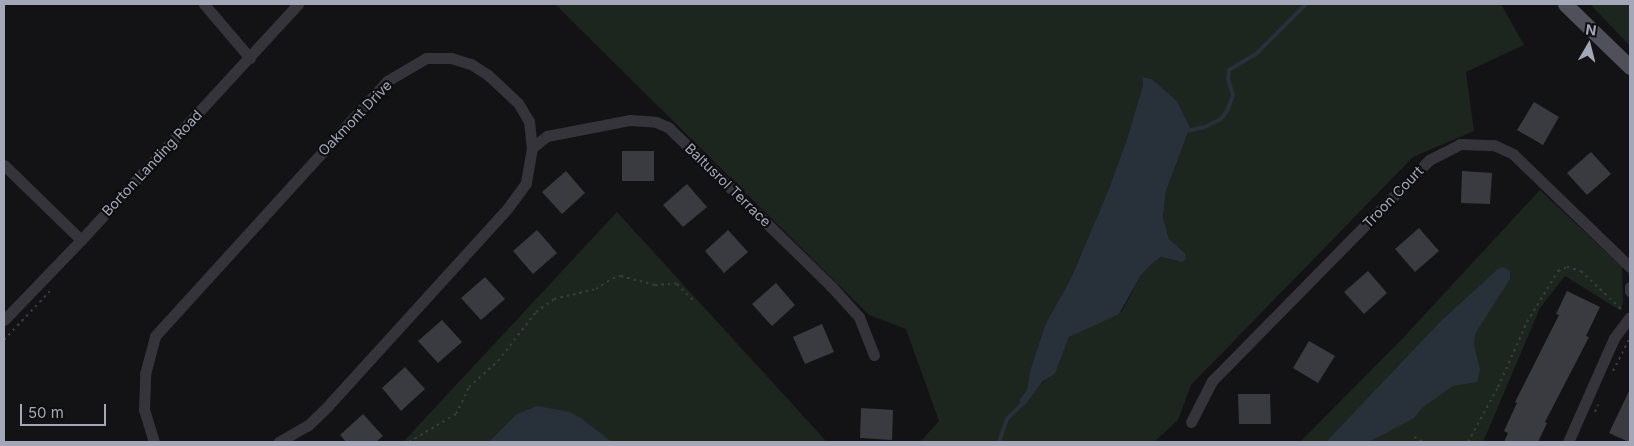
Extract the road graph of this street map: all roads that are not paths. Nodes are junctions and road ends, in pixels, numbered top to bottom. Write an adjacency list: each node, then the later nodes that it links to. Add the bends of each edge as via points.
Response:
1 (204, 4): 4 (street)
2 (298, 4): 4 (street, Borton Landing Road)
3 (1564, 4): 5 (main road)
4 (250, 58): 8 (street, Borton Landing Road)
5 (1630, 67)
6 (532, 148): 14 (street, Baltusrol Terrace, via 547,136 630,120 656,122 668,127 831,286 859,318); 16 (street, Oakmont Drive, via 529,121 518,103 471,64 451,58 426,58 387,81 155,336 145,374 144,410); 17 (street, Oakmont Drive, via 526,183 507,208 328,406 308,425)
7 (4, 165): 8 (street)
8 (81, 240): 13 (street, Borton Landing Road)
9 (1630, 267): 15 (street, Troon Court, via 1513,154 1494,145 1460,144 1429,160 1212,382)
10 (1630, 286): 11 (street)
11 (1630, 291)
12 (1630, 317): 18 (street, via 1614,338)
13 (4, 320)
14 (874, 355)
15 (1191, 422)
16 (154, 442)
17 (278, 442)
18 (1568, 442)

